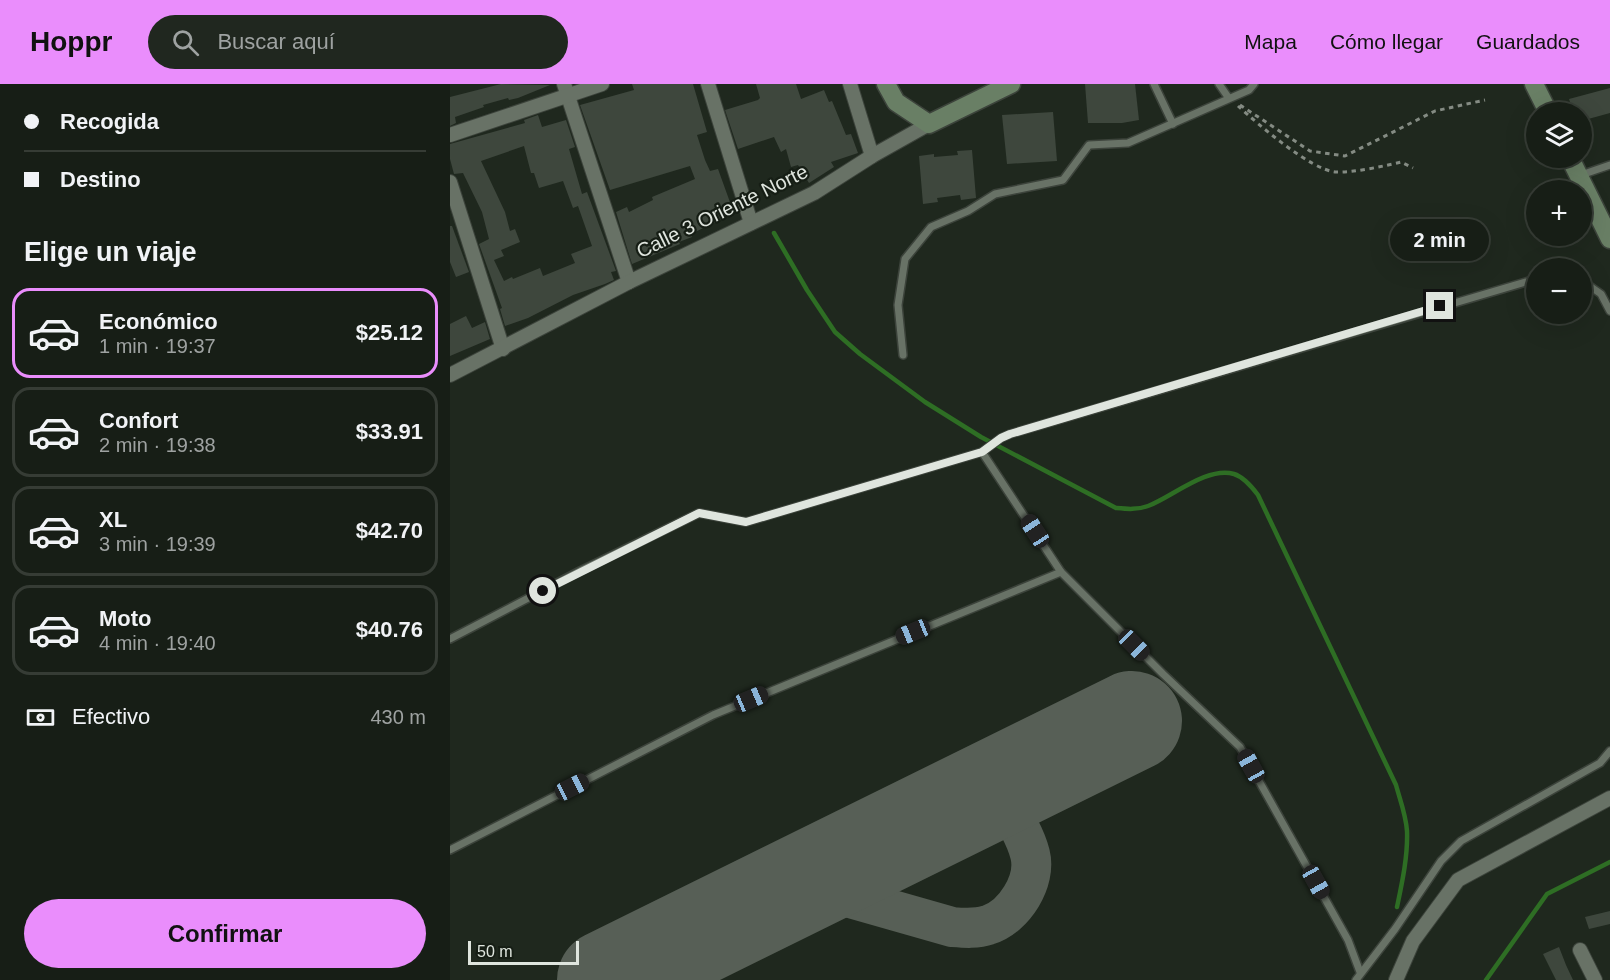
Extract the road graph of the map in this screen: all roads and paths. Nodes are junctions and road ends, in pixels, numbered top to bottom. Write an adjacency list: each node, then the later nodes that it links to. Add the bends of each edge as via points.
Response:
1 (602, 84): 10 (street)
2 (708, 84): 23 (street)
3 (850, 84): 17 (street)
4 (886, 84): 14 (street, via 896,102)
5 (1011, 84): 14 (street, Calle 3 Oriente Norte)
6 (1154, 84): 15 (lane)
7 (1219, 84): 11 (lane)
8 (1254, 84): 11 (lane, via 1249,90)
9 (1534, 84): 13 (street)
10 (566, 89): 16 (street); 25 (street)
11 (1228, 97): 12 (path, via 1310,151 1345,156 1435,111); 15 (lane); 19 (path, via 1284,144 1334,172 1401,162)
12 (1485, 100)
13 (1543, 102)
14 (929, 124): 17 (street, Calle 3 Oriente Norte)
15 (1173, 124): 30 (lane, via 1128,143 1089,145 1063,180 995,194 931,227 905,259 898,305)
16 (450, 135)
17 (872, 156): 23 (street, Calle 3 Oriente Norte, via 814,193)
18 (1610, 165): 21 (lane)
19 (1413, 168)
20 (1575, 168): 21 (street)
21 (1579, 176): 24 (street)
22 (450, 182): 29 (street)
23 (751, 224): 25 (street, Calle 3 Oriente Norte)
24 (1610, 239)
25 (629, 282): 29 (street, Calle 3 Oriente Norte)
26 (1526, 282): 32 (lane, via 1001,438)
27 (1592, 288): 28 (lane, via 1601,294)
28 (1610, 311)
29 (503, 349): 31 (street, Calle 3 Oriente Norte)
30 (903, 355)
31 (450, 375)
32 (984, 450): 33 (lane); 34 (lane, via 746,522 699,513)
33 (1061, 572): 37 (lane, via 713,715); 39 (lane, via 1240,747 1348,940)
34 (450, 639)
35 (1610, 751): 39 (lane, via 1600,763 1461,841 1441,861)
36 (1610, 798): 41 (street, via 1458,880 1413,941)
37 (450, 850)
38 (1580, 950): 42 (street)
39 (1360, 972): 40 (lane)
40 (1356, 980)
41 (1396, 980)
42 (1595, 980)

